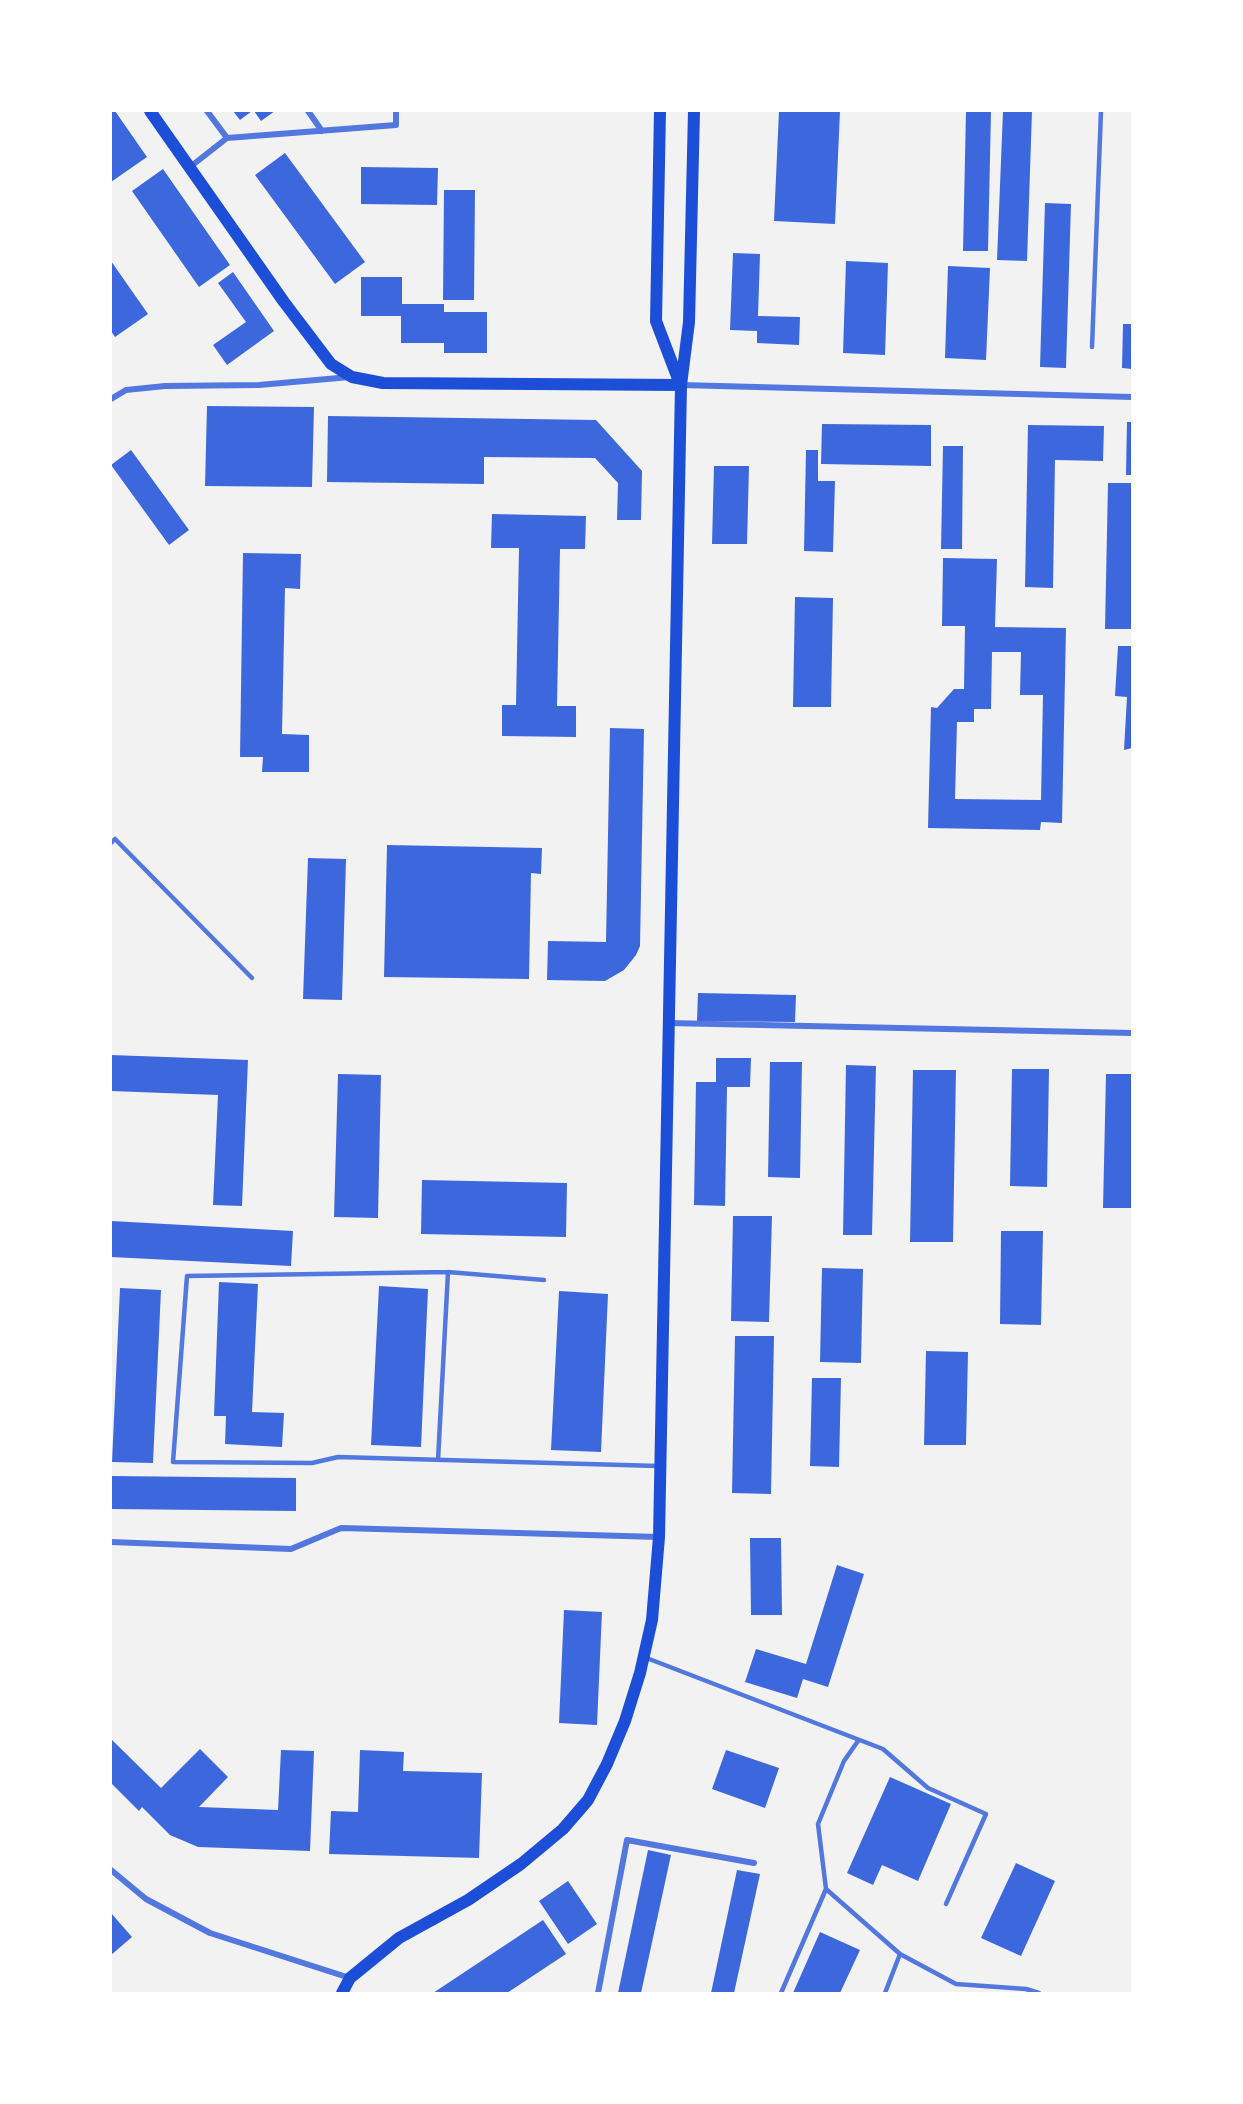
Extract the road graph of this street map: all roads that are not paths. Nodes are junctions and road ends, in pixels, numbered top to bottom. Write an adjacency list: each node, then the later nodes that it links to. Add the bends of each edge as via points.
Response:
1 (150, 111): 10 (main road)
2 (207, 111): 9 (street)
3 (308, 111): 8 (street)
4 (396, 111): 8 (street, via 396,125)
5 (660, 111): 13 (main road, via 657,321)
6 (694, 111): 13 (main road, via 689,322)
7 (1101, 111): 11 (lane)
8 (322, 131): 9 (street)
9 (227, 138): 10 (street)
10 (190, 168): 12 (main road, via 331,364)
11 (1092, 347)
12 (352, 377): 13 (main road, via 383,383); 15 (street, via 259,385 165,386 126,390)
13 (681, 385): 14 (street); 18 (main road)
14 (1132, 398)
15 (111, 399)
16 (111, 843): 17 (lane, via 115,839)
17 (252, 978)
18 (668, 1023): 19 (street); 23 (main road)
19 (1132, 1033)
20 (448, 1272): 21 (lane); 22 (lane); 22 (lane, via 187,1276 173,1462 312,1463 338,1457)
21 (544, 1280)
22 (438, 1460): 23 (lane)
23 (660, 1467): 24 (main road)
24 (659, 1537): 25 (street, via 341,1528 291,1549); 26 (main road, via 652,1620)
25 (111, 1542)
26 (644, 1657): 27 (lane); 33 (main road, via 607,1764 588,1800 563,1829 468,1900 399,1938)
27 (858, 1741): 30 (lane, via 844,1761 818,1824); 31 (lane, via 883,1749 928,1788 986,1814)
28 (754, 1863): 35 (street, via 627,1839)
29 (111, 1870): 33 (street, via 146,1899 210,1933)
30 (826, 1889): 32 (lane); 36 (lane)
31 (946, 1904)
32 (900, 1954): 37 (lane); 38 (lane, via 956,1984)
33 (350, 1978): 34 (main road)
34 (342, 1993)
35 (598, 1993)
36 (781, 1993)
37 (885, 1993)
38 (1039, 1993)

